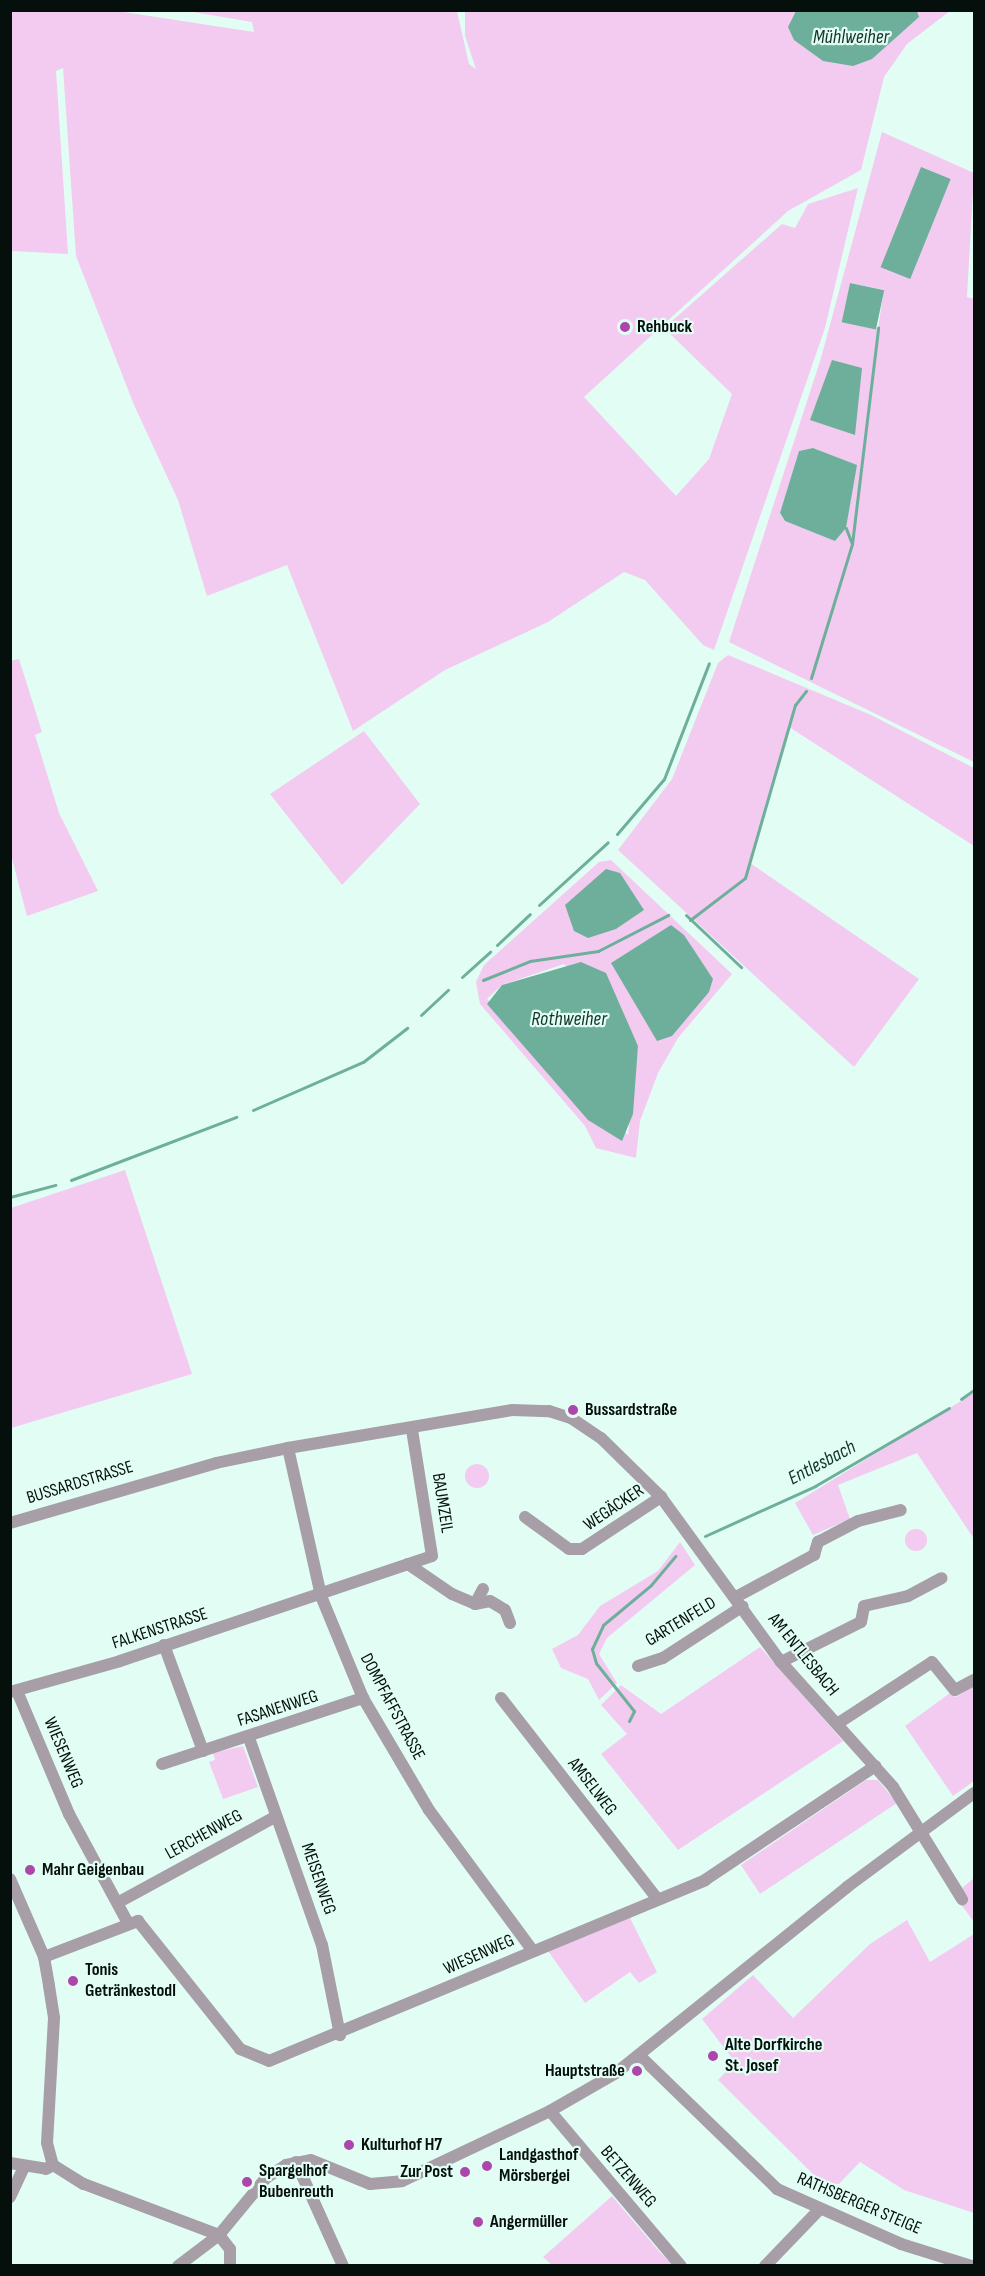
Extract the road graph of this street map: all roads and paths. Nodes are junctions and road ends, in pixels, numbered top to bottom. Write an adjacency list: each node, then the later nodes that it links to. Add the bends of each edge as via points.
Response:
1 (412, 1430): 2 (street, BUSSARDSTRASSE); 3 (street, BUSSARDSTRASSE, via 512,1410 549,1411 601,1438); 7 (street, BAUMZEIL, via 432,1556)
2 (288, 1448): 6 (street, BUSSARDSTRASSE, via 216,1463); 10 (street, DOMPFAFFSTRASSE)
3 (661, 1497): 5 (street, WEGÄCKER, via 582,1549 569,1549); 11 (street, AM ENTLESBACH)
4 (901, 1510): 11 (street, GARTENFELD, via 848,1526 818,1542 814,1555)
5 (525, 1517)
6 (10, 1523)
7 (408, 1564): 10 (street, BAUMZEIL); 12 (street, via 450,1597)
8 (942, 1578): 15 (street, via 908,1596 864,1606 861,1622)
9 (483, 1589): 12 (street)
10 (321, 1596): 14 (street, FALKENSTRASSE); 19 (street, DOMPFAFFSTRASSE)
11 (740, 1601): 15 (street, AM ENTLESBACH); 16 (street, GARTENFELD, via 663,1658)
12 (475, 1604): 13 (street, via 490,1601 505,1610)
13 (510, 1623)
14 (164, 1645): 18 (street, FALKENSTRASSE); 23 (street)
15 (781, 1662): 21 (street, AM ENTLESBACH)
16 (638, 1666)
17 (975, 1680): 21 (street, via 955,1690 932,1662)
18 (14, 1692): 32 (street, WIESENWEG, via 69,1814)
19 (363, 1698): 22 (street, FASANENWEG); 34 (street, DOMPFAFFSTRASSE, via 429,1810)
20 (501, 1698): 30 (street, AMSELWEG)
21 (837, 1724): 25 (street, AM ENTLESBACH)
22 (249, 1738): 23 (street, FASANENWEG); 27 (street, MEISENWEG)
23 (203, 1751): 24 (street, FASANENWEG)
24 (162, 1764)
25 (875, 1766): 28 (street, AM ENTLESBACH); 30 (street, WIESENWEG, via 705,1880)
26 (975, 1793): 28 (street)
27 (275, 1816): 32 (street, LERCHENWEG); 36 (street, MEISENWEG, via 322,1945)
28 (918, 1833): 31 (street, AM ENTLESBACH); 37 (street)
29 (10, 1879): 35 (street)
30 (656, 1897): 34 (street, WIESENWEG)
31 (962, 1899)
32 (119, 1902): 33 (street, WIESENWEG)
33 (128, 1923): 35 (street); 36 (street, WIESENWEG, via 138,1921 149,1930 221,2027 254,2058 269,2061)
34 (533, 1951): 36 (street, WIESENWEG)
35 (44, 1957): 41 (street, via 54,2018 47,2143)
36 (340, 2034)
37 (641, 2057): 38 (street); 44 (street, RATHSBERGER STEIGE, via 748,2165)
38 (550, 2111): 39 (street, via 419,2175 383,2185 357,2181 319,2162); 49 (street, BETZENWEG)
39 (296, 2162): 45 (street, via 266,2178); 48 (street)
40 (10, 2163): 42 (street)
41 (53, 2165): 42 (street); 45 (street, via 84,2184)
42 (24, 2167): 43 (street)
43 (10, 2197)
44 (818, 2211): 50 (street); 51 (street, RATHSBERGER STEIGE)
45 (219, 2235): 46 (street); 47 (street, via 230,2249)
46 (178, 2265)
47 (230, 2265)
48 (343, 2265)
49 (681, 2265)
50 (765, 2265)
51 (971, 2265)

